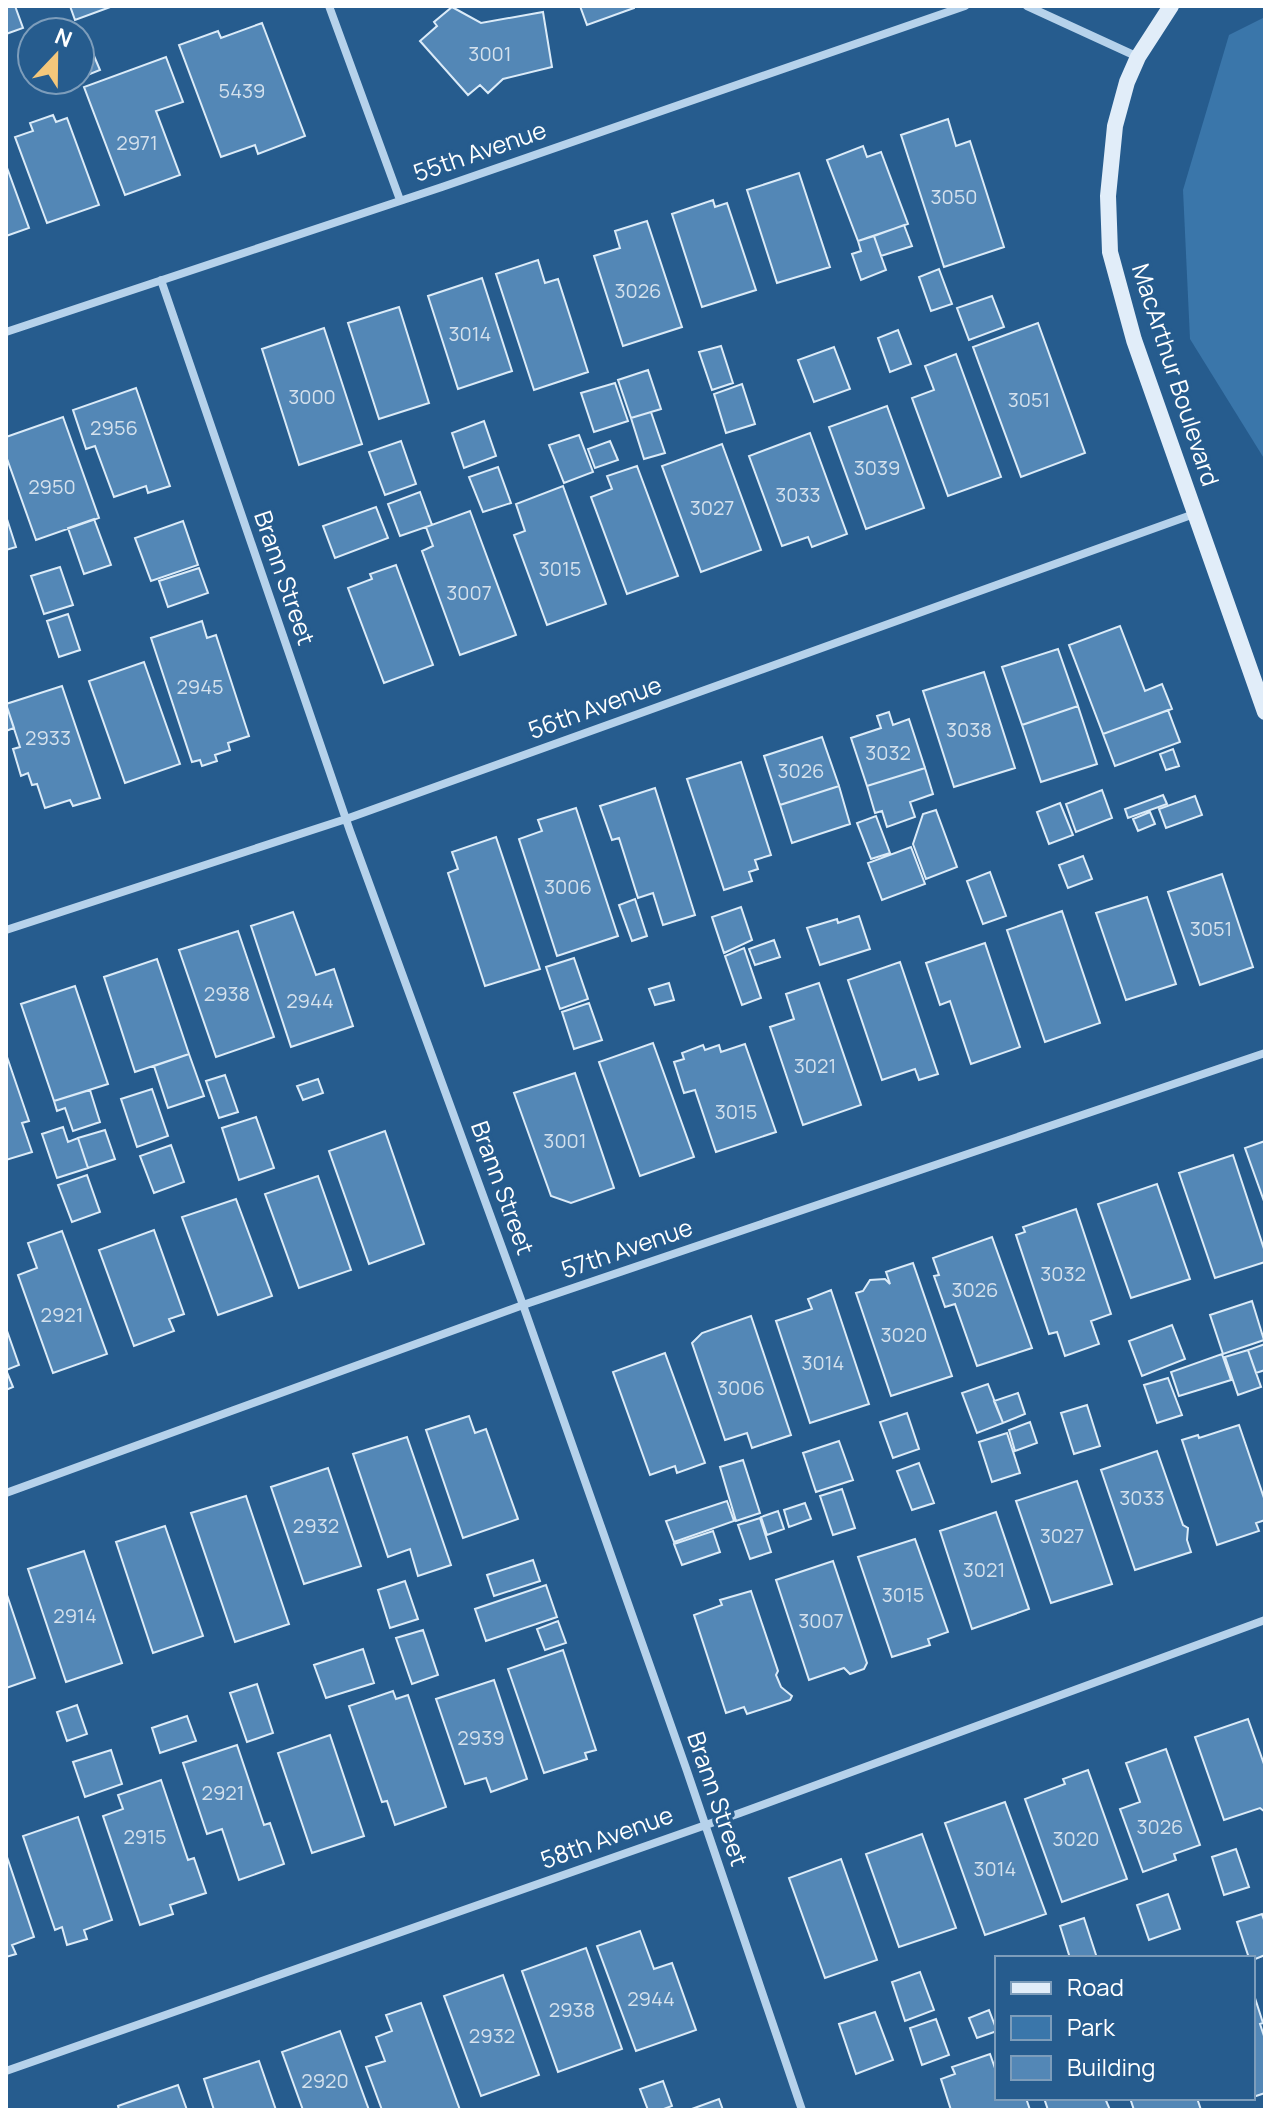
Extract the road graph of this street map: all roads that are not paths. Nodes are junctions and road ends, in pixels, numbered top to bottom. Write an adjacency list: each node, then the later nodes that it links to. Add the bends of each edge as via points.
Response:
1 (329, 6): 6 (street)
2 (965, 6): 6 (street, 55th Avenue)
3 (1027, 6): 5 (street)
4 (1171, 6): 5 (main road, MacArthur Boulevard)
5 (1138, 57): 9 (main road, MacArthur Boulevard, via 1115,126 1108,196 1110,252 1134,340)
6 (400, 200): 7 (street, 55th Avenue)
7 (161, 280): 8 (street, 55th Avenue); 11 (street, Brann Street)
8 (6, 332)
9 (1195, 514): 10 (main road, MacArthur Boulevard); 11 (street, 56th Avenue)
10 (1265, 712)
11 (346, 819): 12 (street, 56th Avenue); 14 (street, Brann Street)
12 (6, 930)
13 (1265, 1053): 14 (street, 57th Avenue)
14 (523, 1305): 15 (street, 57th Avenue); 17 (street, Brann Street)
15 (6, 1493)
16 (1265, 1620): 17 (street, 58th Avenue)
17 (705, 1824): 18 (street, 58th Avenue); 19 (street, Brann Street)
18 (6, 2071)
19 (802, 2110)

